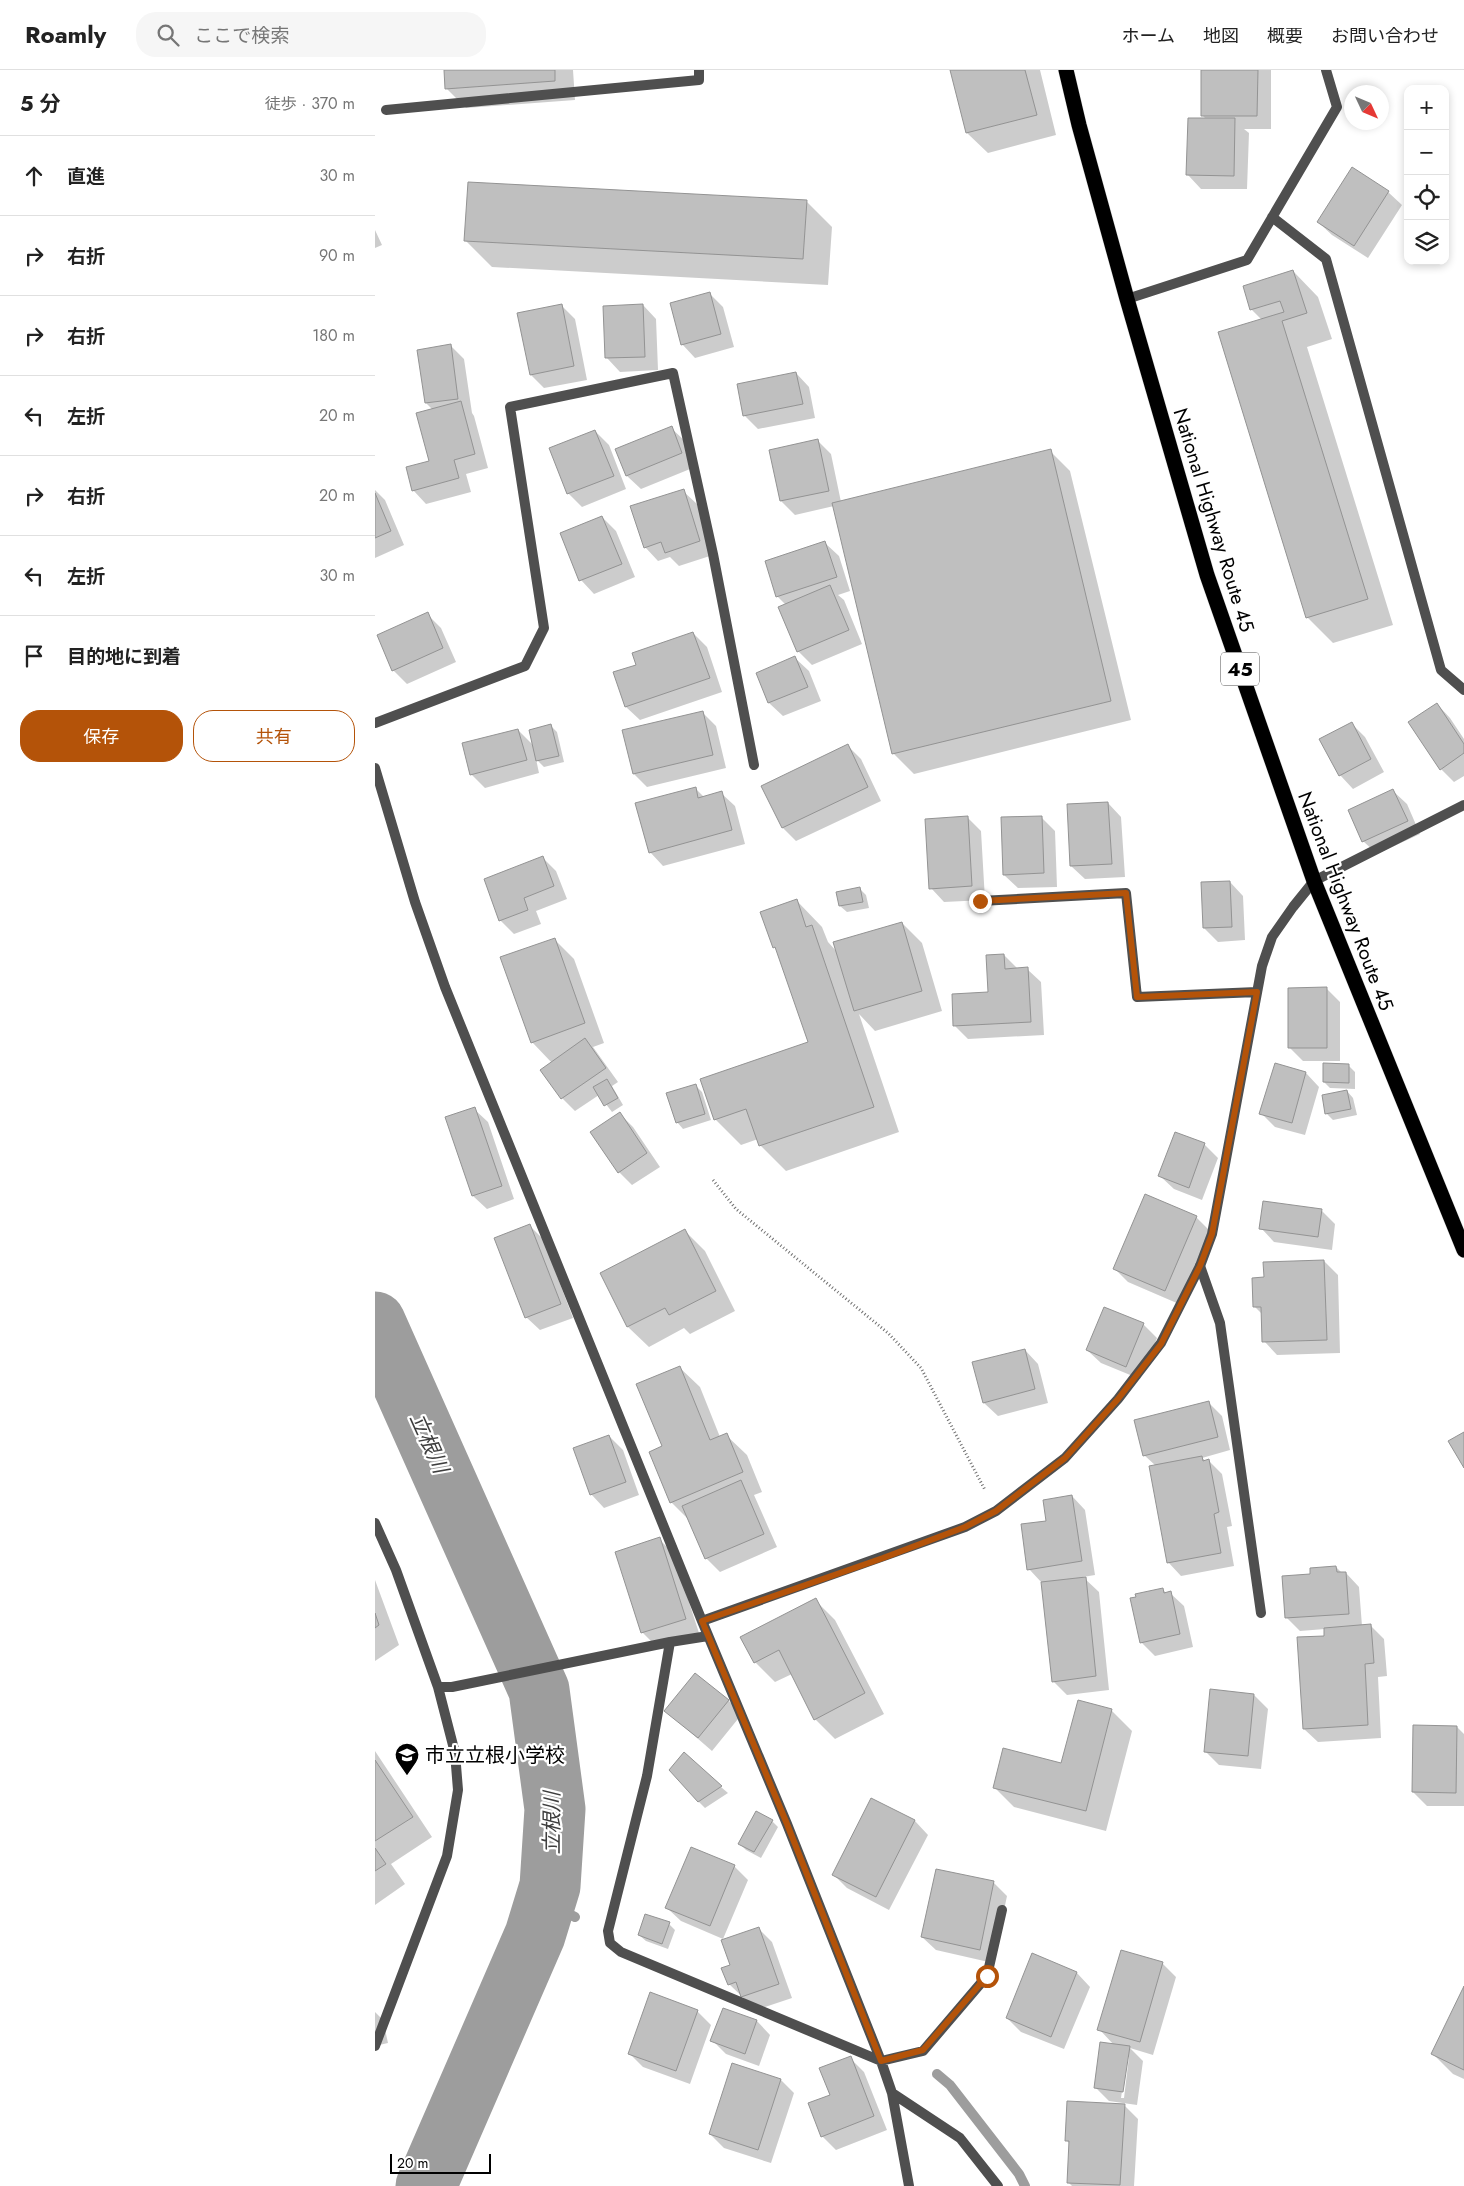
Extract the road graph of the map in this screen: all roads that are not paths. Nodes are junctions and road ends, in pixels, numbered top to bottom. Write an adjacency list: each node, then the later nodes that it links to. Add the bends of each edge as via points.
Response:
1 (699, 70): 4 (street, via 699,80)
2 (1066, 70): 6 (highway, National Highway Route 45 / 45)
3 (1326, 70): 5 (street, via 1337,107)
4 (386, 110)
5 (1272, 217): 6 (street, via 1247,260); 7 (street, via 1326,258 1441,670)
6 (1127, 299): 12 (highway, National Highway Route 45 / 45, via 1207,575)
7 (1464, 690)
8 (375, 723): 9 (street, via 525,666 544,628 510,407 673,373)
9 (754, 764)
10 (375, 768): 19 (street, via 415,902 445,987)
11 (1464, 805): 12 (street)
12 (1314, 881): 14 (street, via 1272,937); 15 (highway, National Highway Route 45 / 45)
13 (980, 901): 14 (street, via 1126,893 1137,997)
14 (1257, 992): 16 (street, via 1212,1234)
15 (1464, 1250)
16 (1200, 1266): 18 (street, via 1220,1322); 19 (street, via 1161,1344 1118,1399 1065,1458 996,1511 965,1527 883,1558)
17 (375, 1523): 22 (street, via 396,1570)
18 (1261, 1613)
19 (702, 1621): 20 (street)
20 (708, 1636): 21 (street); 25 (street)
21 (670, 1642): 22 (street, via 452,1687); 25 (street, via 647,1776 608,1931 610,1943 621,1952)
22 (438, 1687): 24 (street, via 455,1753 458,1790 447,1856)
23 (1002, 1910): 25 (street, via 987,1976 923,2050)
24 (375, 2046)
25 (881, 2061): 26 (street)
26 (892, 2093): 27 (street); 28 (street, via 960,2138)
27 (909, 2186)
28 (998, 2186)

